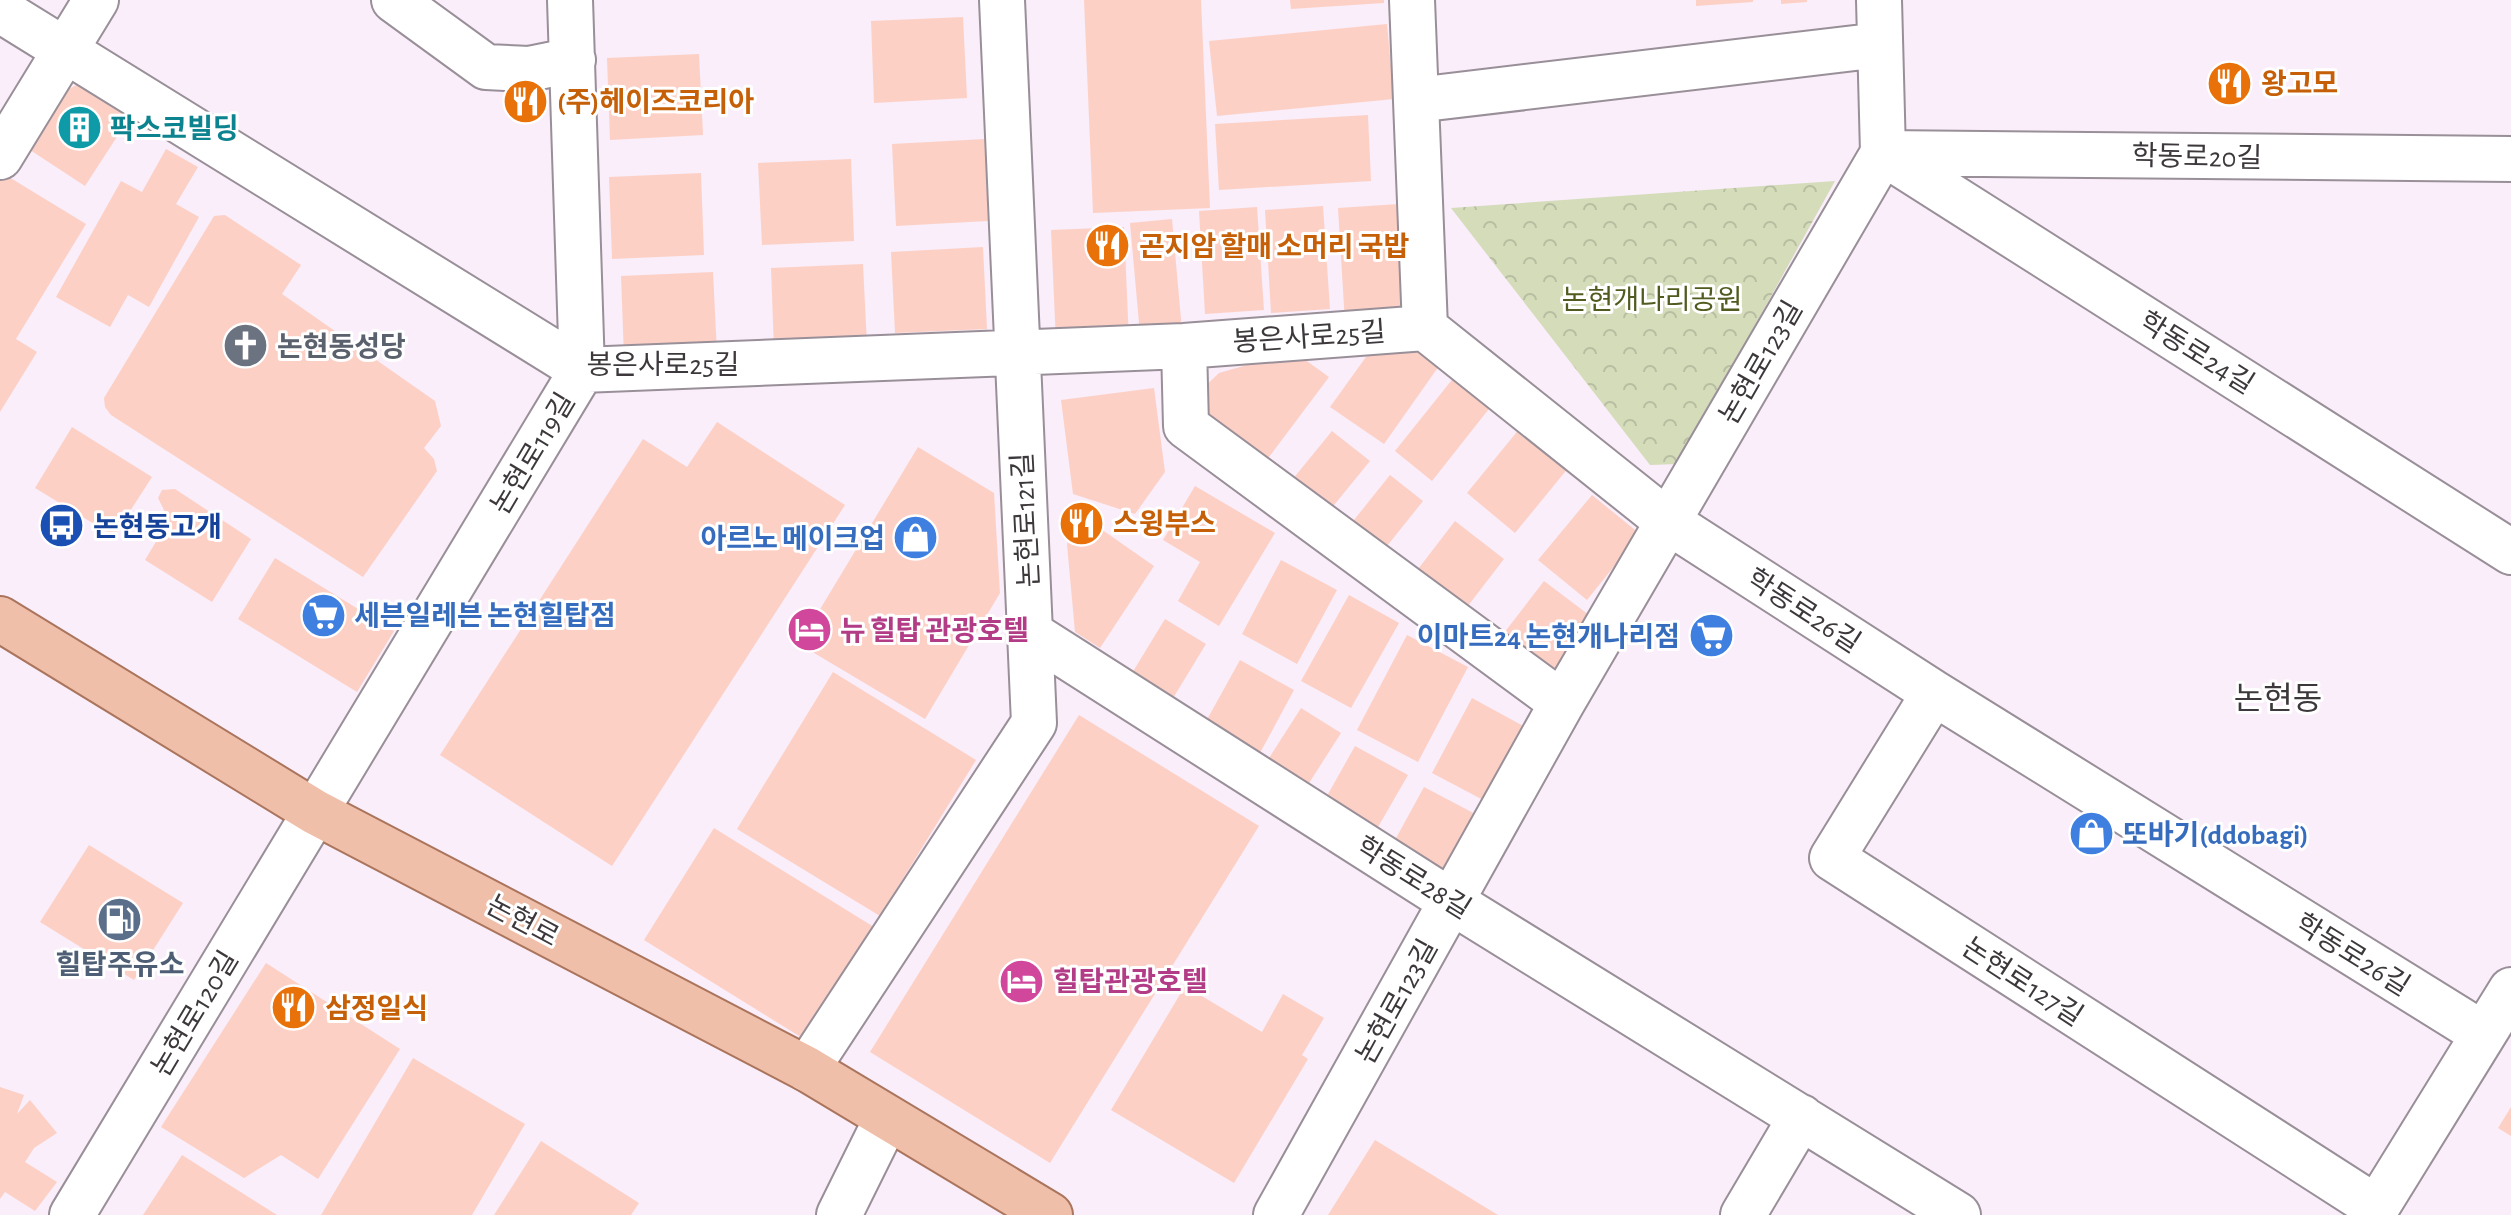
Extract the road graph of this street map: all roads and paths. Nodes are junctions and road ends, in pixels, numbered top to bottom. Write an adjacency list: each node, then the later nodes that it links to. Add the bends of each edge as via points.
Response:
1 (96, 0): 9 (street)
2 (394, 0): 10 (street, via 486,67 529,69)
3 (570, 0): 10 (street, 논현로119길)
4 (1002, 0): 17 (street, 논현로121길)
5 (1412, 0): 11 (street)
6 (1879, 0): 8 (street)
7 (0, 10): 9 (street, 봉은사로25길)
8 (1880, 45): 11 (street); 12 (street)
9 (66, 51): 13 (street); 18 (street, 봉은사로25길)
10 (573, 60): 18 (street, 논현로119길)
11 (1416, 100): 15 (street)
12 (1883, 153): 14 (street, 학동로20길); 19 (street, 논현로123길); 20 (street, 학동로24길)
13 (0, 157)
14 (2511, 159)
15 (1425, 328): 16 (street, 봉은사로25길); 19 (street, 학동로26길)
16 (1184, 346): 17 (street, 봉은사로25길); 24 (street, via 1186,426)
17 (1017, 352): 18 (street, 봉은사로25길); 22 (street, 논현로121길)
18 (582, 370): 25 (street, 논현로119길)
19 (1667, 521): 23 (street, 학동로26길); 24 (street, 논현로123길)
20 (2511, 552)
21 (0, 619): 25 (main road, 논현로)
22 (1030, 633): 26 (street, 학동로28길); 29 (street, 논현로121길, via 1034,723)
23 (1934, 693): 28 (street, 학동로26길); 32 (street, 논현로127길, via 1832,858)
24 (1562, 703): 26 (street, 논현로123길)
25 (315, 812): 29 (main road, 논현로); 33 (street, 논현로120길)
26 (1452, 902): 30 (street, 학동로28길); 36 (street, 논현로123길)
27 (2511, 990): 28 (street, 논현로127길)
28 (2483, 1034): 32 (street, 논현로127길)
29 (807, 1069): 31 (main road, 논현로)
30 (1801, 1117): 37 (street); 38 (street, 학동로28길)
31 (887, 1118): 34 (street); 35 (main road, 논현로)
32 (2374, 1212)
33 (72, 1215)
34 (839, 1215)
35 (1050, 1215)
36 (1276, 1215)
37 (1743, 1215)
38 (1958, 1215)

